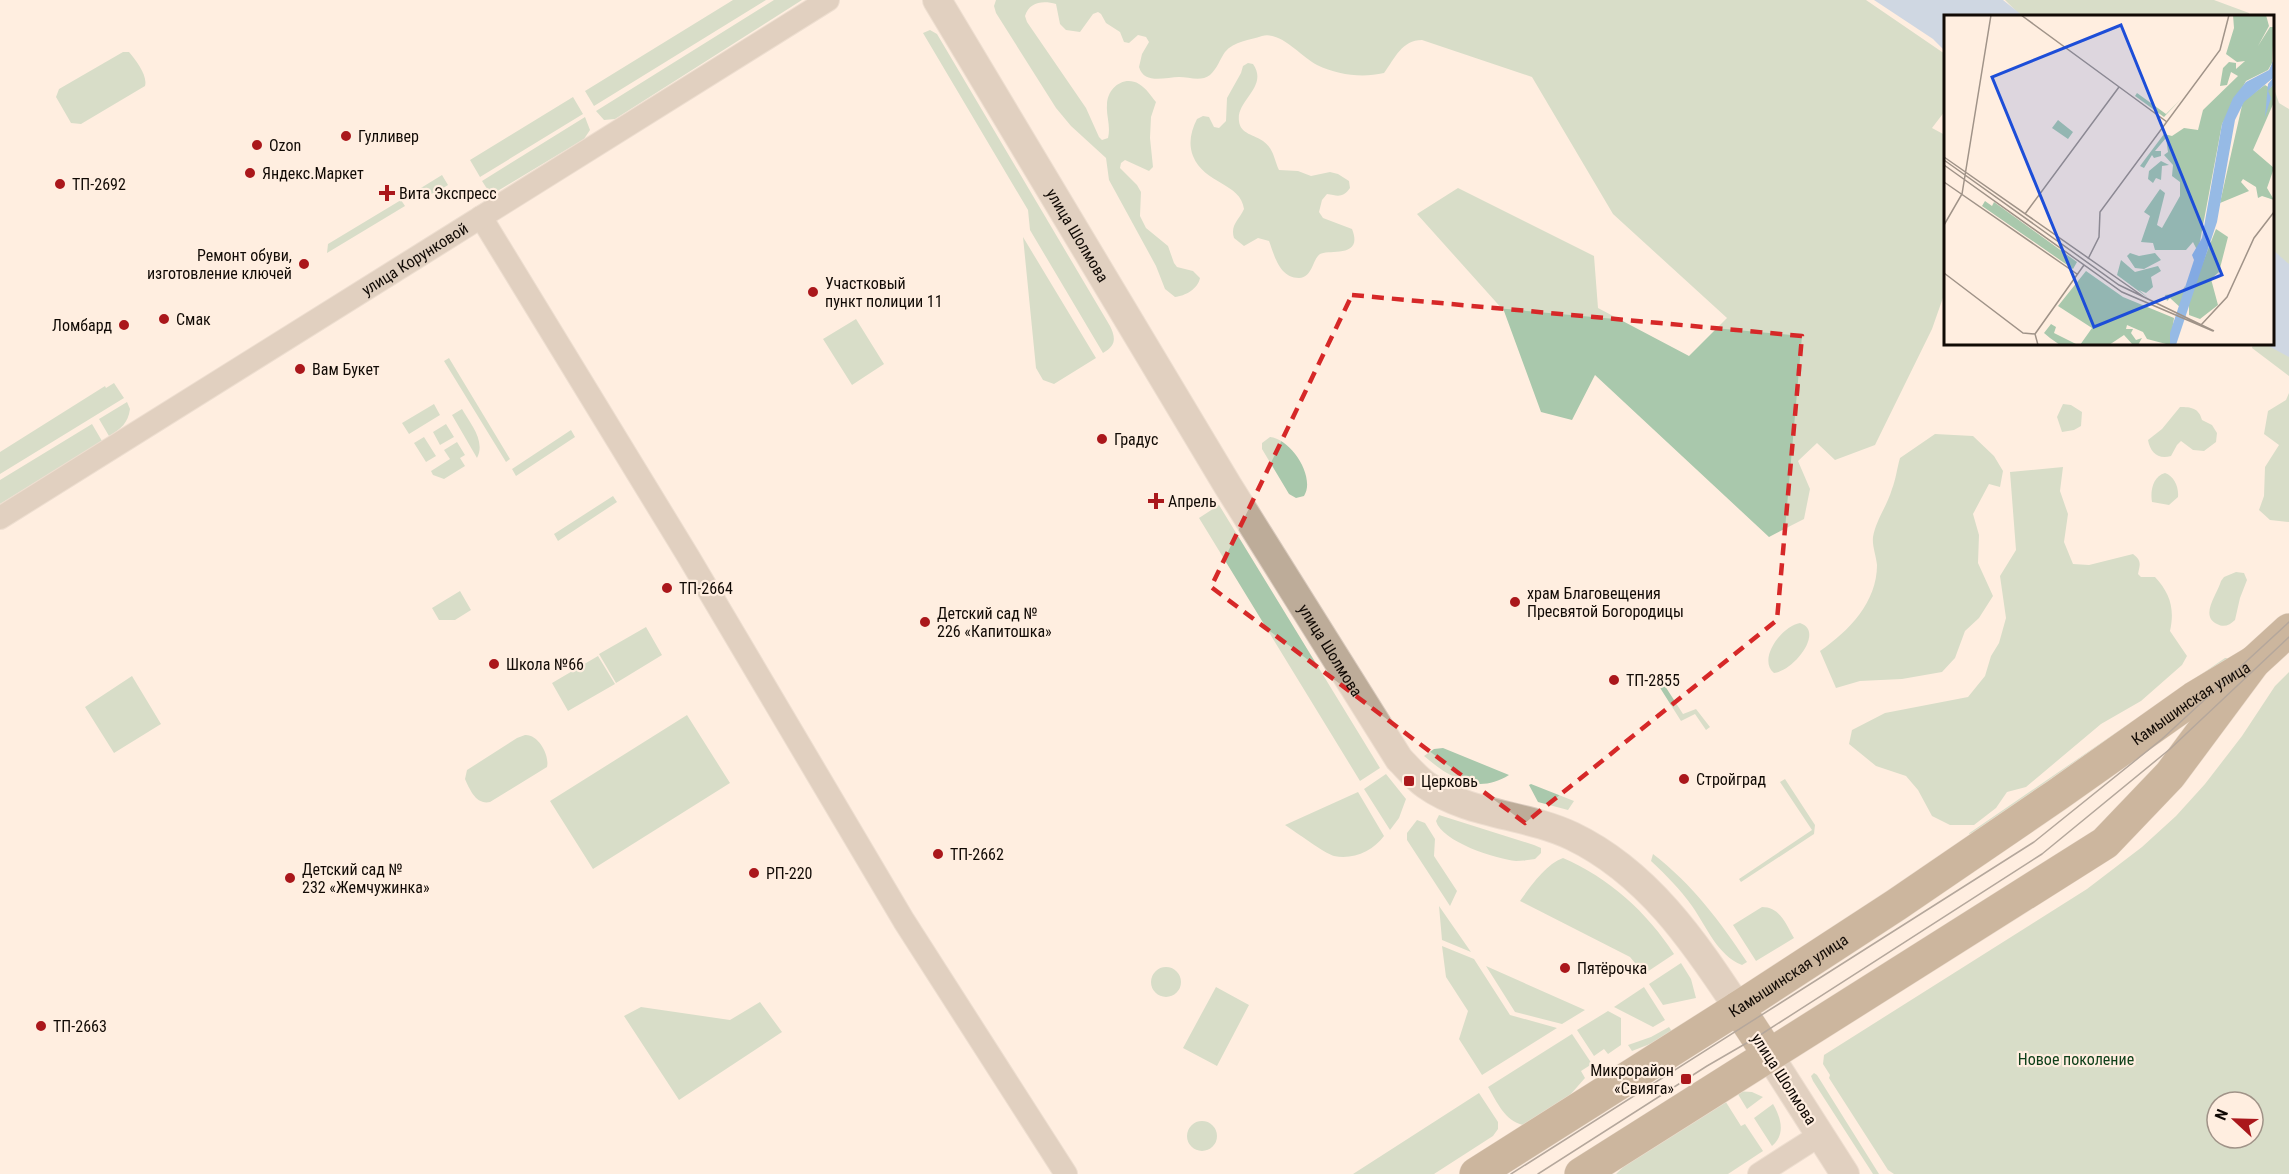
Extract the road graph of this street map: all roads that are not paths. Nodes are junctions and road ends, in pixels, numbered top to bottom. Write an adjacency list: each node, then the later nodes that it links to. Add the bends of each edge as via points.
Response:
1 (828, 0): 3 (street, улица Корунковой)
2 (938, 0): 7 (street, улица Шолмова, via 1217,467 1399,759 1426,786 1445,795 1570,835 1608,857 1668,910)
3 (481, 217): 4 (street, улица Корунковой); 10 (street, via 904,921)
4 (0, 518)
5 (2289, 630): 6 (main road)
6 (2254, 662): 7 (main road, Камышинская улица, via 2194,698 2058,795); 8 (main road, Камышинская улица, via 2170,775 2105,843)
7 (1738, 1008): 8 (main road, улица Шолмова); 11 (main road, Камышинская улица)
8 (1769, 1055): 9 (street, улица Шолмова); 12 (main road, Камышинская улица)
9 (1820, 1135): 13 (street); 14 (street, улица Шолмова)
10 (1066, 1174)
11 (1476, 1174)
12 (1581, 1174)
13 (1759, 1174)
14 (1845, 1174)

